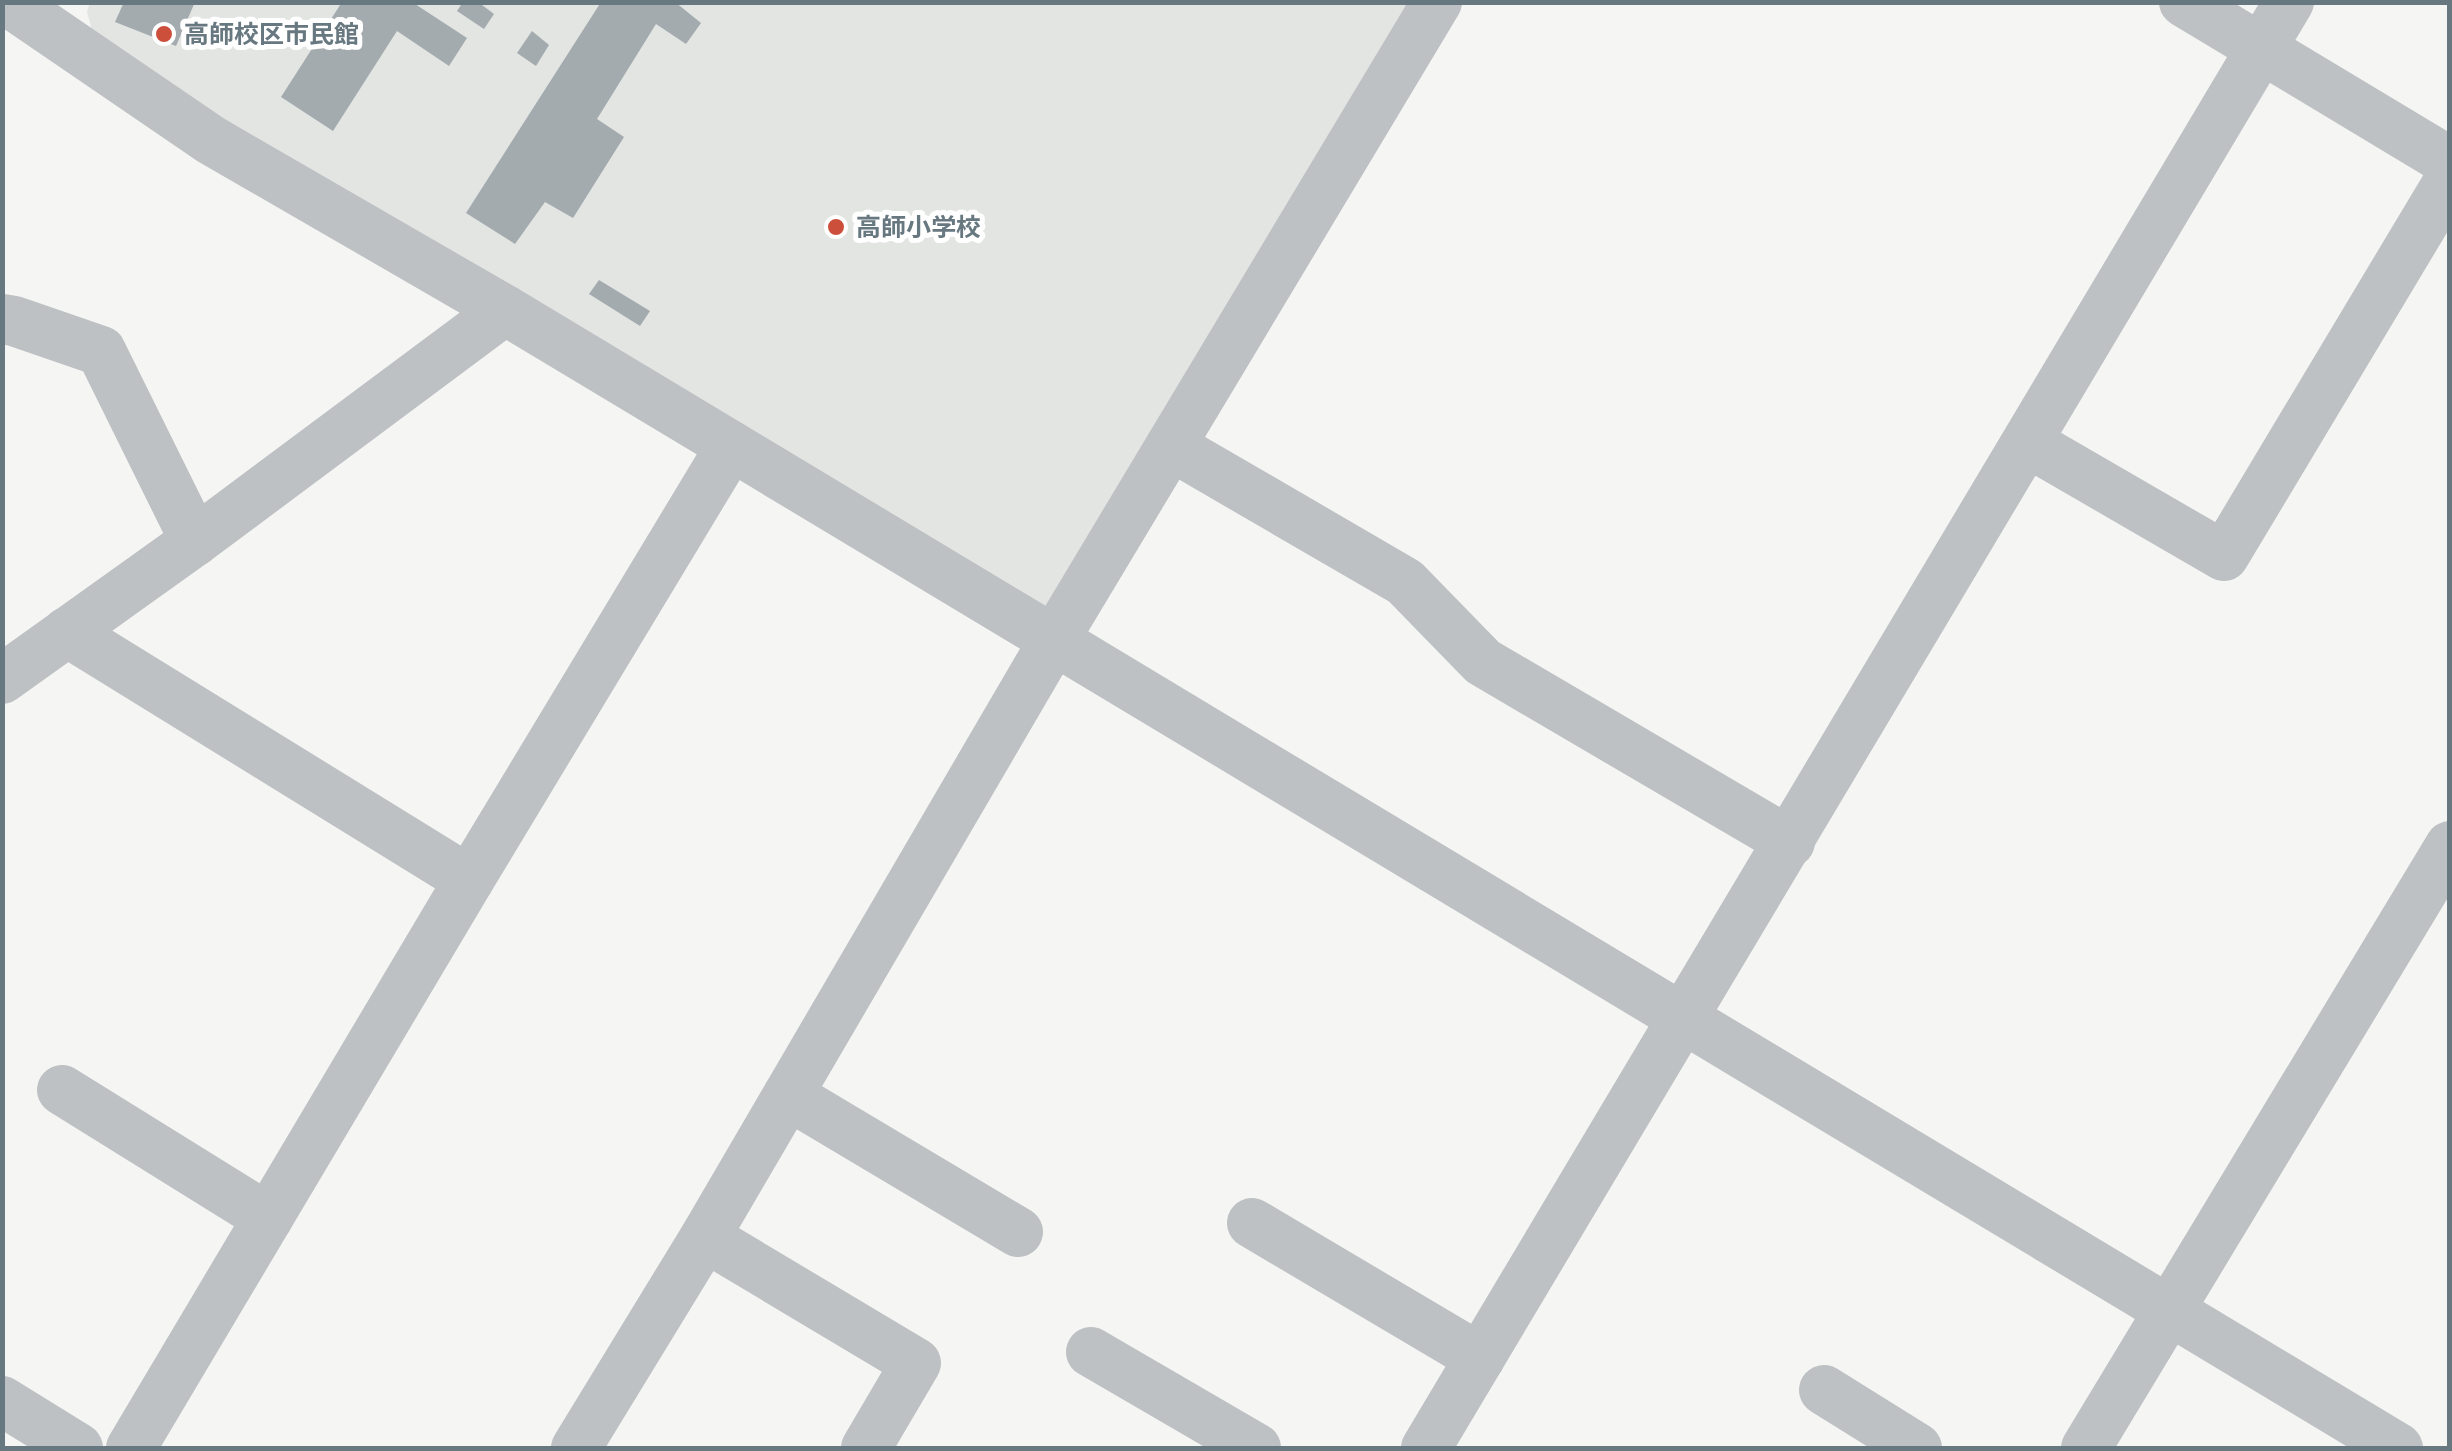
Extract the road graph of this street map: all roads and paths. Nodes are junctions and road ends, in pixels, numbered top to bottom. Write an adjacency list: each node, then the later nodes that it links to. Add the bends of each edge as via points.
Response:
1 (9, 2): 5 (street)
2 (1437, 2): 13 (street)
3 (2184, 2): 6 (street)
4 (2289, 2): 6 (street)
5 (70, 20): 9 (street, via 211,140)
6 (2262, 49): 7 (street); 11 (street)
7 (2450, 162)
8 (2450, 179): 11 (street, via 2224,556)
9 (505, 310): 12 (street); 14 (street)
10 (6, 323): 14 (street, via 101,352)
11 (2027, 442): 18 (street)
12 (731, 446): 16 (street); 20 (street)
13 (1171, 446): 16 (street); 18 (street, via 1406,582 1483,662)
14 (195, 541): 15 (street)
15 (67, 632): 17 (street); 20 (street)
16 (1054, 640): 21 (street); 23 (street)
17 (2, 679)
18 (1790, 842): 21 (street)
19 (2450, 846): 28 (street)
20 (470, 880): 24 (street)
21 (1683, 1020): 28 (street); 30 (street)
22 (62, 1090): 24 (street)
23 (788, 1095): 26 (street); 27 (street)
24 (268, 1218): 34 (street)
25 (1252, 1223): 30 (street)
26 (1018, 1232)
27 (705, 1237): 35 (street); 36 (street, via 916,1363)
28 (2170, 1309): 40 (street); 41 (street)
29 (1092, 1352): 37 (street)
30 (1480, 1358): 38 (street)
31 (1824, 1390): 39 (street)
32 (2, 1401): 33 (street)
33 (78, 1448)
34 (132, 1448)
35 (576, 1448)
36 (866, 1448)
37 (1256, 1448)
38 (1426, 1448)
39 (1917, 1448)
40 (2086, 1448)
41 (2398, 1448)

